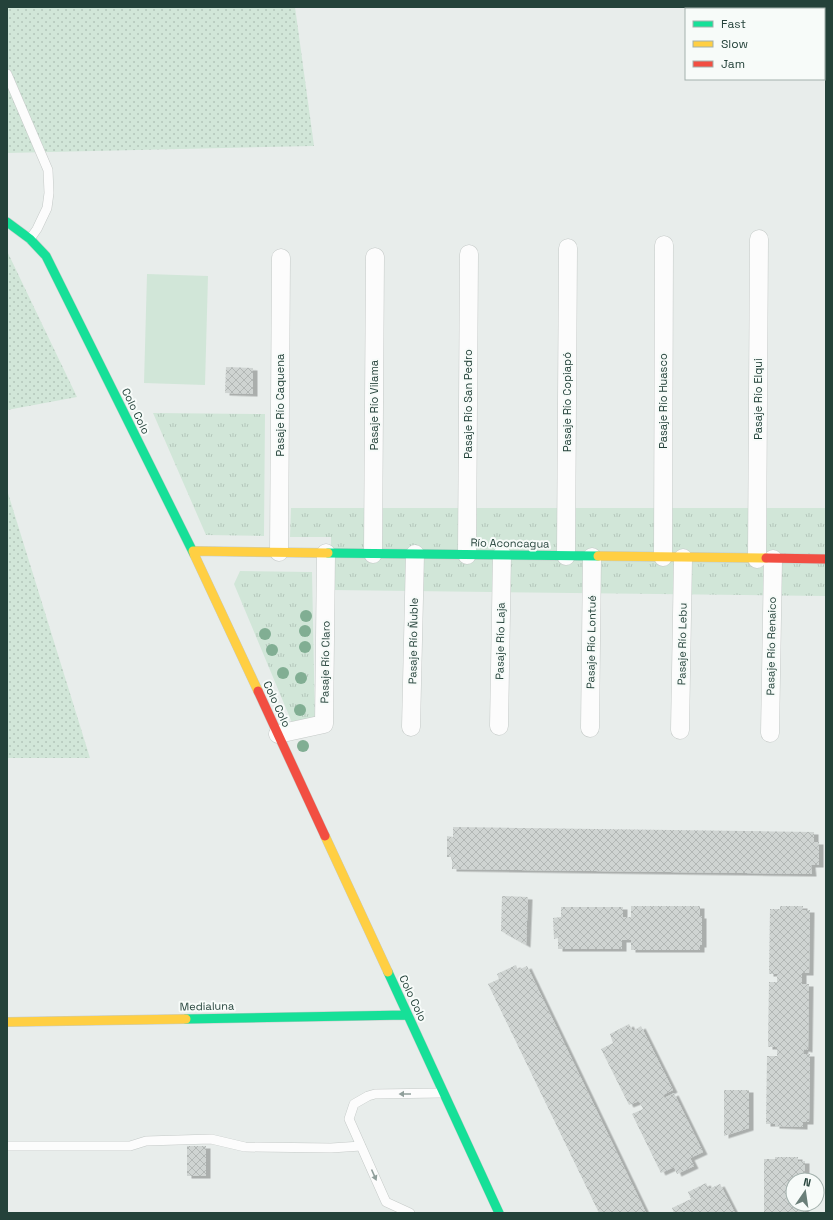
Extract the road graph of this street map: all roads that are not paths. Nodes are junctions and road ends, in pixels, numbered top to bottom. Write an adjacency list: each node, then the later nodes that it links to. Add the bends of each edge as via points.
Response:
1 (7, 74): 3 (lane, via 48,170 47,208)
2 (7, 222): 3 (street, Colo Colo)
3 (30, 238): 10 (street, Colo Colo, via 46,256)
4 (760, 239): 21 (street, Pasaje Río Elqui)
5 (664, 245): 19 (street, Pasaje Río Huasco)
6 (568, 248): 17 (street, Pasaje Río Copiapó)
7 (469, 254): 15 (street, Pasaje Río San Pedro)
8 (375, 257): 13 (street, Pasaje Río Vilama)
9 (280, 258): 11 (street, Pasaje Río Caquena)
10 (193, 551): 11 (street, Río Aconcagua); 28 (street, Colo Colo)
11 (279, 552): 12 (street, Río Aconcagua)
12 (326, 553): 13 (street, Río Aconcagua); 28 (street, Pasaje Río Claro, via 324,724)
13 (373, 554): 14 (street, Río Aconcagua)
14 (415, 554): 15 (street, Río Aconcagua); 24 (street, Pasaje Río Ñuble)
15 (467, 555): 16 (street, Río Aconcagua)
16 (502, 555): 17 (street, Río Aconcagua); 23 (street, Pasaje Río Laja)
17 (566, 556): 18 (street, Río Aconcagua)
18 (592, 556): 19 (street, Río Aconcagua); 25 (street, Pasaje Río Lontué)
19 (663, 557): 20 (street, Río Aconcagua)
20 (683, 558): 21 (street, Río Aconcagua); 26 (street, Pasaje Río Lebu)
21 (765, 559): 22 (street, Río Aconcagua); 27 (street, Pasaje Río Renaico)
22 (826, 560)
23 (499, 726)
24 (411, 727)
25 (590, 728)
26 (680, 730)
27 (770, 732)
28 (278, 734): 29 (street, Colo Colo)
29 (407, 1015): 30 (street, Medialuna); 31 (street, Colo Colo)
30 (7, 1022)
31 (444, 1093): 33 (lane, one-way to 33, via 375,1094 354,1104 349,1120); 35 (street, Colo Colo)
32 (7, 1146): 33 (lane, via 130,1146 146,1141 211,1139 244,1147)
33 (361, 1146): 34 (lane, one-way to 34, via 386,1202)
34 (410, 1213)
35 (499, 1213)

